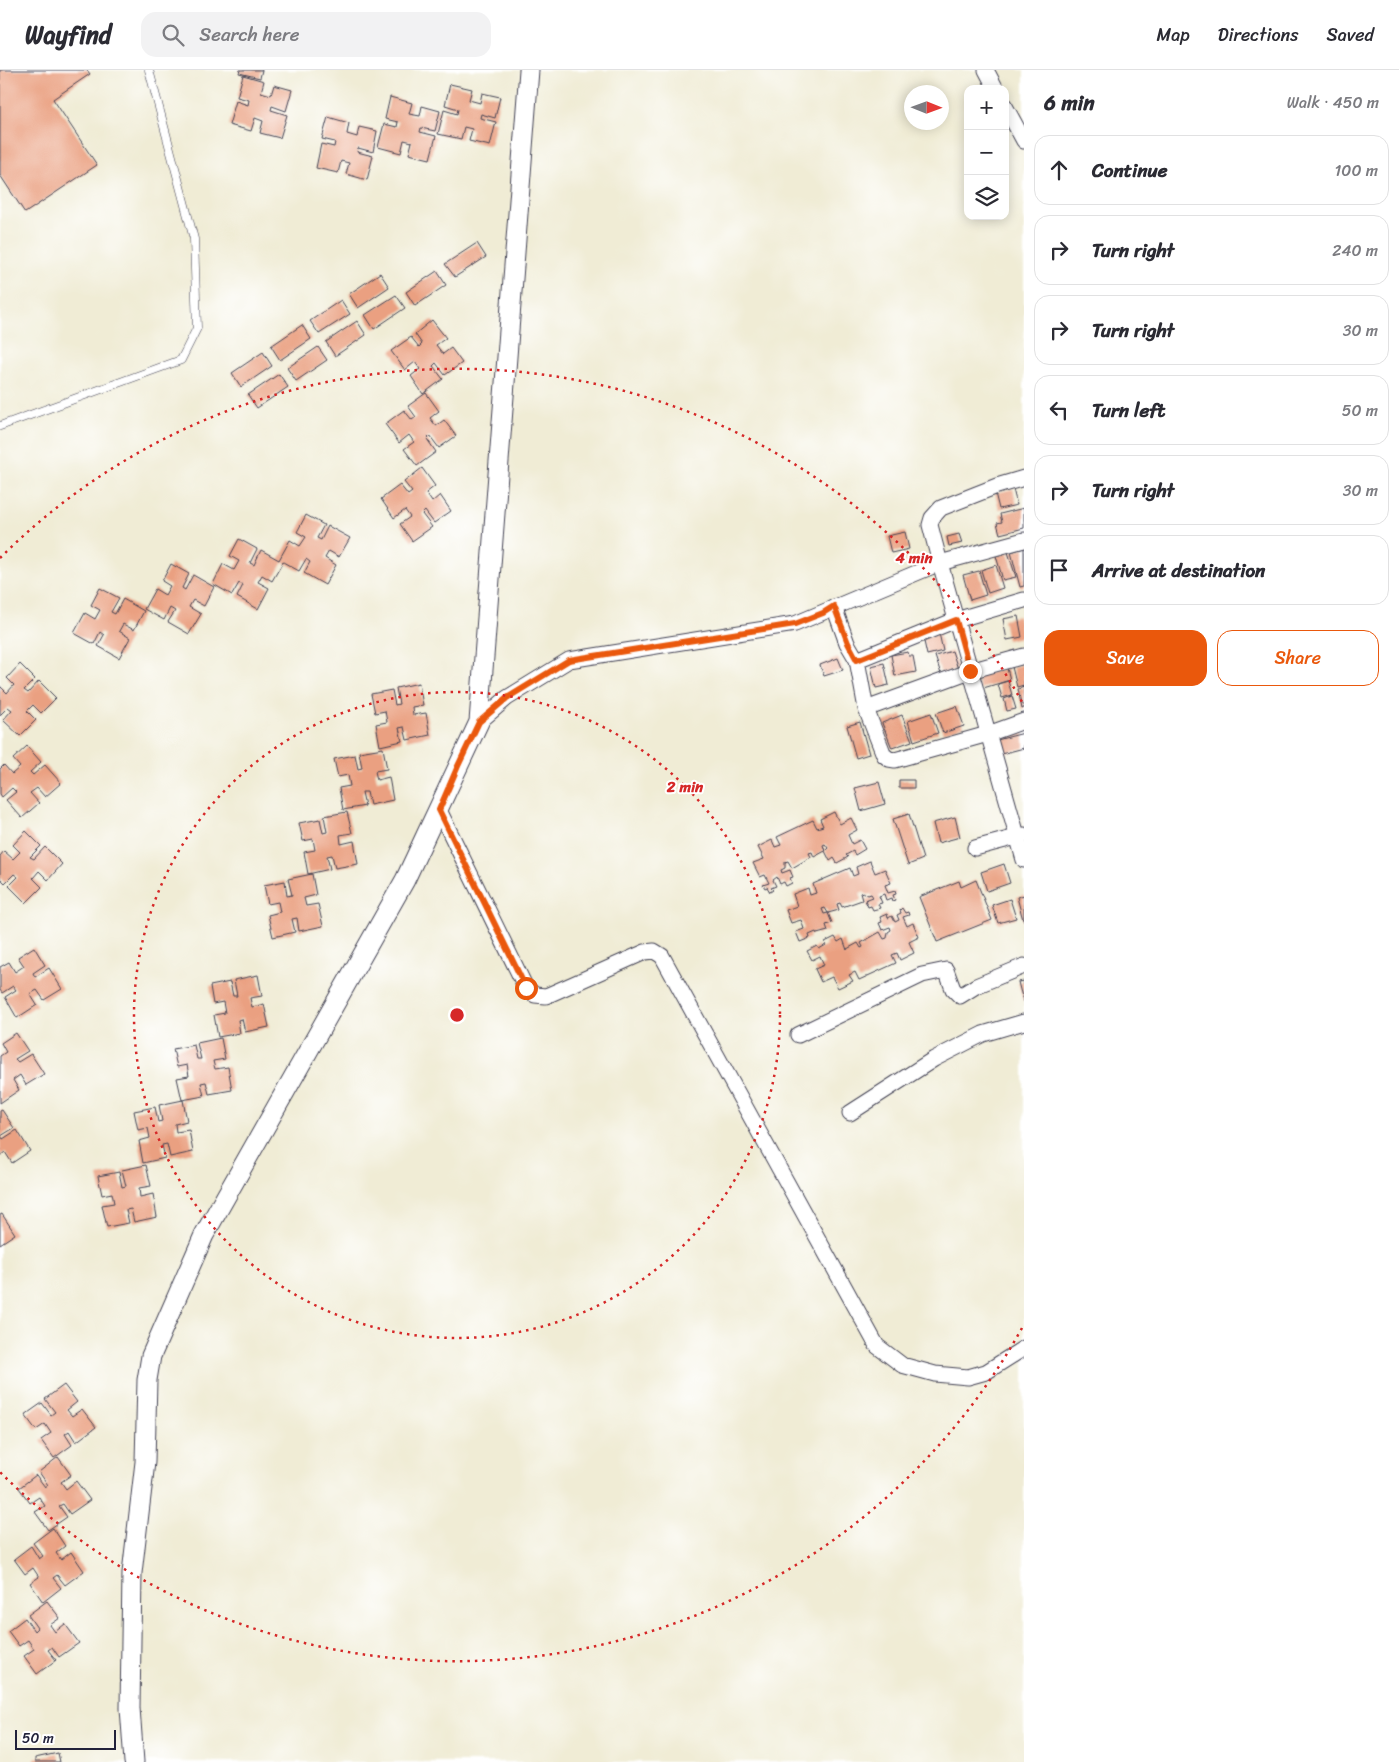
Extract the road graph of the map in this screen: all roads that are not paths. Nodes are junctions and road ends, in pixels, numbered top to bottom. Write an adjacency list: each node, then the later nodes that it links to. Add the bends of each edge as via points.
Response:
1 (149, 70): 7 (lane, via 194,239 196,328 181,360)
2 (529, 70): 19 (street)
3 (986, 70): 4 (street)
4 (994, 85)
5 (1009, 113): 6 (street)
6 (1023, 137)
7 (0, 426)
8 (1024, 478): 10 (street, via 941,508 930,525)
9 (1024, 540): 10 (street)
10 (940, 563): 12 (street); 13 (street)
11 (1024, 600): 13 (street)
12 (834, 606): 15 (street); 19 (street, via 795,624 569,660 507,698)
13 (956, 620): 15 (street); 16 (street)
14 (1024, 656): 16 (street)
15 (857, 660): 17 (street)
16 (970, 671): 17 (street); 20 (street)
17 (866, 709): 20 (street, via 884,755 889,759 896,760)
18 (1024, 721): 20 (street)
19 (479, 722): 21 (street)
20 (988, 734): 22 (street)
21 (439, 810): 29 (street, via 526,988 535,995 546,996 646,952 654,951 662,956 877,1346 902,1365 935,1374 968,1377 986,1372); 30 (street, via 404,880 204,1235 151,1356 147,1380 145,1462 132,1573 130,1708)
22 (1020, 836): 23 (street); 24 (street)
23 (975, 848)
24 (1024, 860)
25 (1024, 966): 27 (street, via 960,996 953,989 946,970 922,975)
26 (1024, 1022): 28 (street, via 983,1034 934,1059)
27 (798, 1035)
28 (850, 1113)
29 (1024, 1348)
30 (134, 1762)

